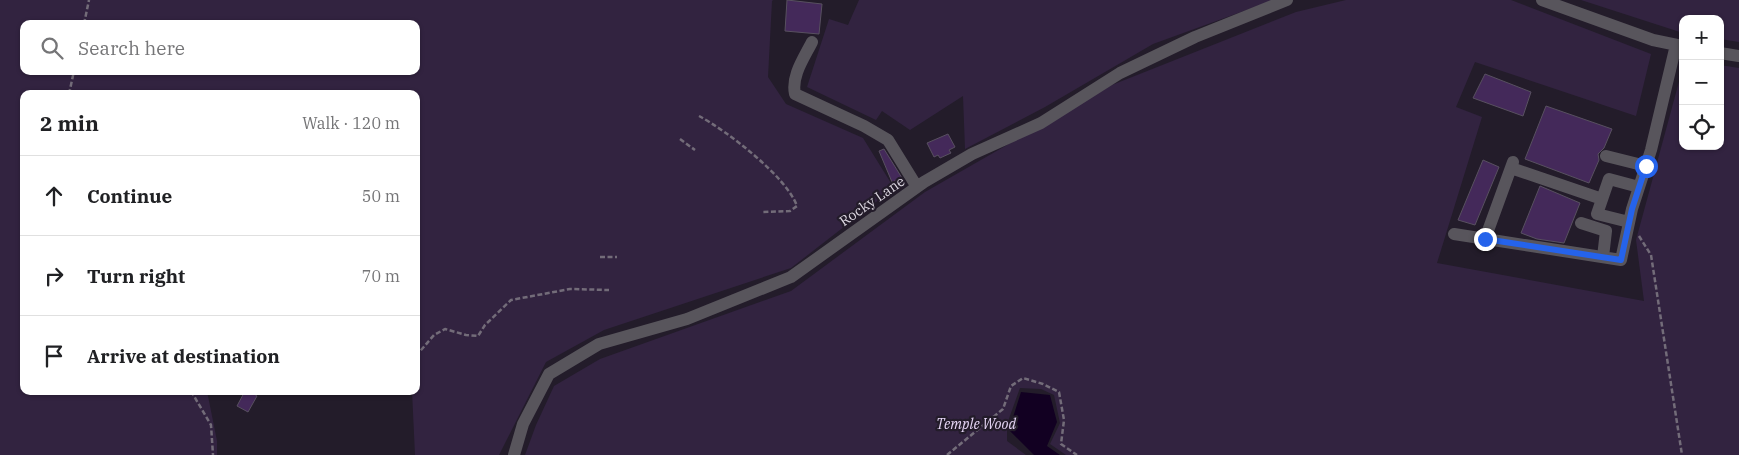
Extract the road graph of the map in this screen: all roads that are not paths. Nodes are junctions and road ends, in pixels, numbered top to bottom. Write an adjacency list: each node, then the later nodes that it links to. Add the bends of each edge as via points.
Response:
1 (1287, 0): 11 (street, Rocky Lane, via 1195,37 1120,73 1041,123 972,154)
2 (1542, 0): 4 (street, via 1653,40)
3 (812, 42): 11 (street, via 795,77 795,94 888,140)
4 (1679, 46): 9 (street)
5 (1724, 54): 6 (street)
6 (1739, 56)
7 (1606, 156): 8 (street)
8 (1627, 161): 9 (street); 10 (street)
9 (1646, 166): 12 (street)
10 (1622, 182): 12 (street); 13 (street, via 1609,179)
11 (916, 187): 20 (street, Rocky Lane, via 791,277 687,319 599,344 549,374 523,424)
12 (1639, 187): 15 (street)
13 (1602, 199): 15 (street, via 1597,214); 18 (street, via 1512,165)
14 (1581, 223): 16 (street)
15 (1628, 229): 16 (street); 19 (street, via 1621,260)
16 (1606, 231): 19 (street)
17 (1454, 234): 18 (street)
18 (1485, 239): 19 (street)
19 (1603, 257)
20 (514, 455)

